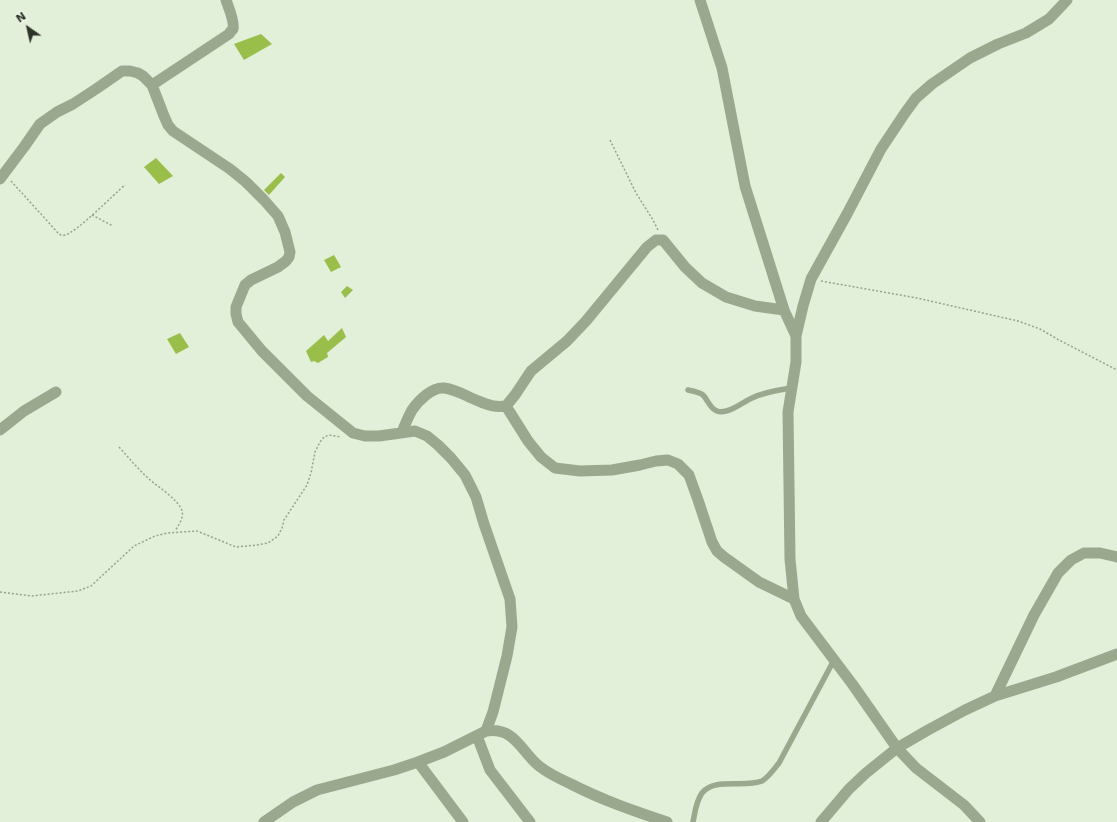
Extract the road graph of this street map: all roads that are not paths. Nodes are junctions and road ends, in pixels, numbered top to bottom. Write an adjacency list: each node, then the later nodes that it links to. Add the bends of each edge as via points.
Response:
1 (226, 0): 4 (street, via 233,22 232,31)
2 (700, 0): 6 (street, via 722,68 745,186)
3 (1067, 0): 7 (street, via 1049,19 1026,33 970,58 916,98 881,148 811,279)
4 (152, 85): 5 (street, via 138,73 122,71 40,124); 13 (street, via 168,125 173,131 246,182 278,216 285,232 289,257 278,267 245,285 236,308 238,322 284,374 353,433 378,436)
5 (2, 177)
6 (784, 310): 7 (street); 11 (street, via 756,306 726,297 702,283 684,267 663,240 656,240 647,247 567,341 531,371)
7 (796, 336): 8 (street)
8 (792, 388): 9 (lane, via 765,393 724,412 713,409 700,393); 15 (street, via 788,412 788,456 790,559)
9 (688, 390)
10 (56, 392): 12 (street, via 24,411)
11 (506, 406): 13 (street, via 490,406 443,388 432,391 422,399 412,410); 15 (street, via 528,441 554,468 580,471 612,470 668,460 678,464 689,475 717,551 759,582)
12 (0, 430)
13 (402, 432): 19 (street, via 415,431 427,436 465,475 476,497 510,599 512,627 507,656 493,712)
14 (1117, 557): 18 (street, via 1084,553 1071,560 1058,573)
15 (794, 599): 17 (street, via 802,616)
16 (1117, 654): 18 (street, via 1056,677)
17 (834, 660): 20 (street); 26 (lane, via 770,774 749,784 713,785 707,788 697,802)
18 (994, 696): 20 (street)
19 (482, 734): 21 (street); 24 (street, via 490,770); 25 (street, via 493,730 514,738 539,766 563,780 620,806)
20 (897, 748): 27 (street, via 849,789); 28 (street, via 916,768 964,805)
21 (418, 762): 22 (street, via 317,790 293,802); 23 (street)
22 (264, 822)
23 (462, 822)
24 (530, 822)
25 (668, 822)
26 (693, 822)
27 (822, 822)
28 (980, 822)

